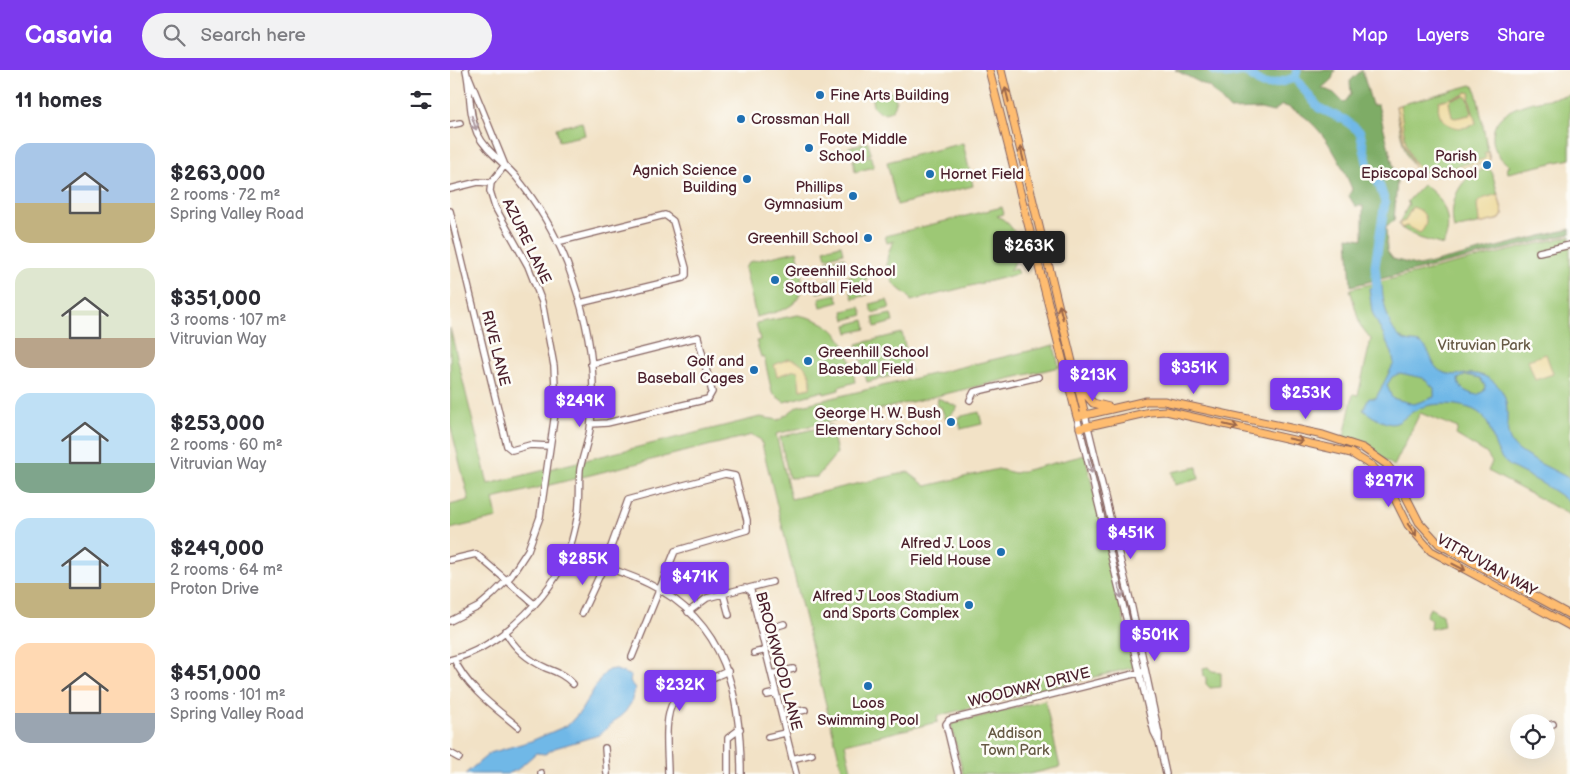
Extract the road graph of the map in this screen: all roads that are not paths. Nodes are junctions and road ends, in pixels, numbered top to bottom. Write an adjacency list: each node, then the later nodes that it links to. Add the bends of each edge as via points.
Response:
1 (989, 70): 15 (main road)
2 (1001, 70): 14 (main road, one-way to 2)
3 (467, 73): 6 (street); 6 (street, one-way to 6, via 470,109 478,133 489,150)
4 (460, 123): 5 (street)
5 (450, 125)
6 (505, 165): 7 (street, AZURE LANE); 10 (street, via 532,199)
7 (491, 183): 8 (street, via 478,182); 29 (street, AZURE LANE, via 495,206 518,245 536,286 549,334 556,406)
8 (450, 189)
9 (450, 211): 29 (street, RIVE LANE, via 507,446 512,450 530,445)
10 (557, 242): 13 (street); 13 (street, via 665,215 673,221 686,276 679,281)
11 (1570, 245): 12 (street)
12 (1538, 252)
13 (580, 303): 16 (street)
14 (1065, 331): 15 (main road); 18 (main road)
15 (1056, 333): 23 (main road)
16 (591, 364): 25 (street); 25 (street, via 694,338 700,340 712,392 708,399)
17 (1038, 377): 19 (street, via 974,392)
18 (1076, 381): 21 (main road, via 1093,403); 23 (main road)
19 (970, 400)
20 (1191, 406): 21 (main road, VITRUVIAN WAY, via 1152,401); 22 (main road, via 1187,410); 24 (main road, VITRUVIAN WAY)
21 (1115, 408): 23 (main road, VITRUVIAN WAY)
22 (1166, 412): 26 (main road, VITRUVIAN WAY, via 1150,412); 27 (main road, VITRUVIAN WAY, one-way to 27)
23 (1081, 416): 26 (street)
24 (1251, 419): 27 (main road); 28 (main road, VITRUVIAN WAY)
25 (591, 424): 31 (street, via 580,472 579,505)
26 (1084, 427): 55 (street); 56 (street, one-way to 56)
27 (1248, 430): 30 (main road, VITRUVIAN WAY, one-way to 30)
28 (1354, 444): 30 (main road); 43 (main road, VITRUVIAN WAY, via 1372,454 1395,475 1423,529 1439,544)
29 (549, 446): 34 (street, AZURE LANE, via 538,525 528,550)
30 (1350, 453): 46 (main road, VITRUVIAN WAY, one-way to 46, via 1372,466 1386,481 1408,525 1431,551)
31 (568, 551): 33 (street); 39 (street, via 547,589)
32 (450, 560): 34 (street, via 476,554)
33 (604, 566): 37 (street); 37 (street, via 628,500 725,474 735,476 747,530 676,550); 41 (street)
34 (507, 580): 39 (street); 44 (street, AZURE LANE, via 478,607)
35 (772, 582): 36 (street)
36 (748, 588): 38 (street, BROOKWOOD LANE); 47 (street, BROOKWOOD LANE)
37 (658, 589): 40 (street); 51 (street)
38 (723, 594): 40 (street, BROOKWOOD LANE, via 707,598); 42 (street)
39 (534, 604): 48 (street)
40 (688, 612): 54 (street, via 704,629)
41 (582, 613)
42 (729, 615)
43 (1570, 615)
44 (450, 621)
45 (784, 624): 47 (street)
46 (1570, 626)
47 (761, 630): 49 (street, BROOKWOOD LANE)
48 (505, 631): 52 (street); 58 (street, via 516,648 564,675)
49 (766, 650): 50 (street); 57 (street, BROOKWOOD LANE)
50 (754, 653)
51 (632, 657)
52 (452, 660): 63 (street, via 474,689)
53 (793, 669): 57 (street)
54 (728, 671): 64 (street, via 736,697); 74 (street, via 681,694 673,702 668,718)
55 (1147, 671): 56 (street, WOODWAY DRIVE); 67 (street)
56 (1139, 673): 67 (street); 78 (street, WOODWAY DRIVE, via 948,721 946,724)
57 (772, 674): 59 (street, BROOKWOOD LANE)
58 (573, 684)
59 (776, 693): 60 (street); 62 (street, BROOKWOOD LANE)
60 (767, 695)
61 (805, 710): 62 (street)
62 (782, 716): 65 (street, BROOKWOOD LANE)
63 (518, 727)
64 (740, 729): 75 (street, via 728,738); 76 (street)
65 (786, 733): 66 (street); 72 (street, BROOKWOOD LANE)
66 (768, 737)
67 (1159, 742): 79 (street)
68 (605, 748): 73 (street)
69 (450, 753): 71 (street)
70 (812, 754): 72 (street)
71 (458, 758)
72 (792, 759): 77 (street, BROOKWOOD LANE)
73 (607, 774)
74 (668, 774)
75 (728, 774)
76 (741, 774)
77 (796, 774)
78 (958, 774)
79 (1166, 774)

